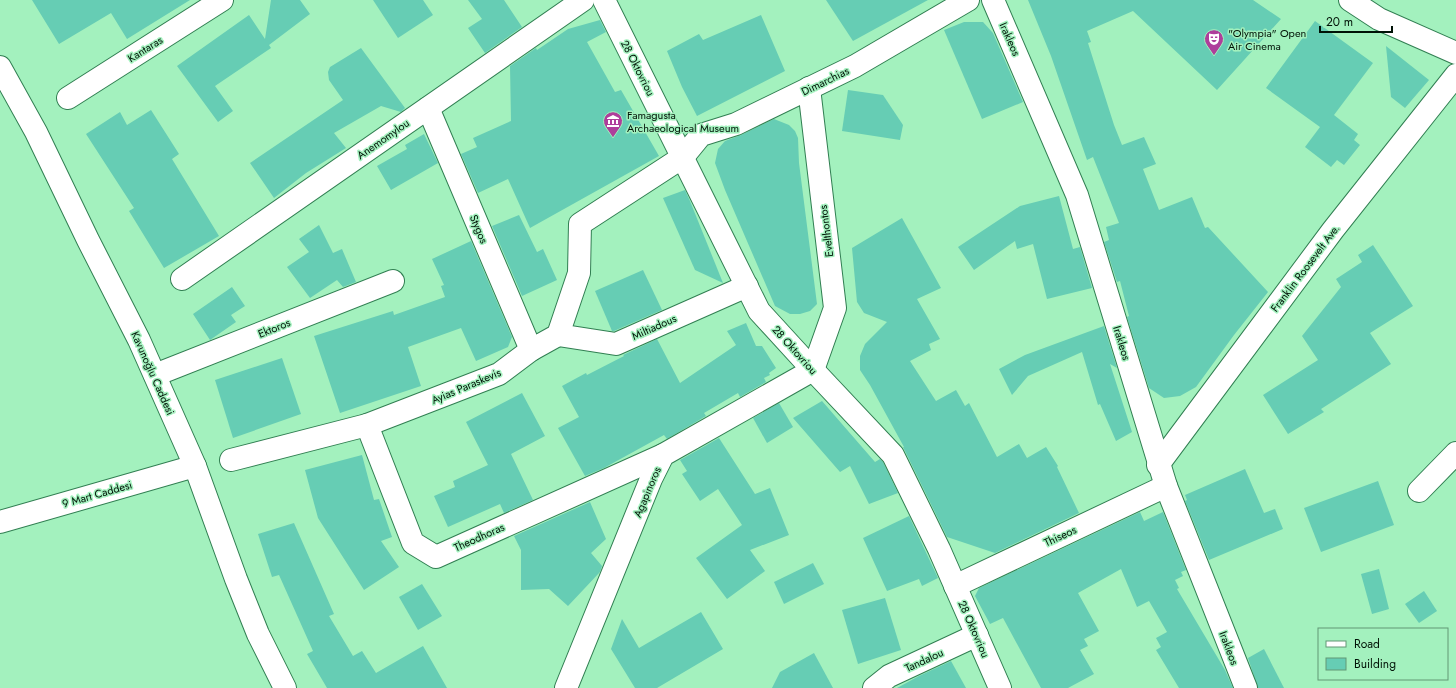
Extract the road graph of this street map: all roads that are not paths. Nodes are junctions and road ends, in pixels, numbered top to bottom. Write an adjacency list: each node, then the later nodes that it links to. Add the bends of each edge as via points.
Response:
1 (222, 0): 11 (street, Kantaras)
2 (582, 0): 12 (street, Anemomylou)
3 (604, 0): 13 (street, 28 Oktovriou)
4 (968, 0): 10 (street, Dimarchias, via 854,66)
5 (993, 0): 25 (street, Irakleos, via 1077,195)
6 (1350, 0): 7 (street, via 1379,19)
7 (1456, 53)
8 (0, 67): 20 (street, Kavunoğlu Caddesi, via 36,132)
9 (1456, 75): 25 (street, Franklin Roosevelt Ave., via 1333,230)
10 (809, 88): 13 (street, Dimarchias, via 736,124 700,135); 19 (street, Evelthontos, via 835,308)
11 (68, 98)
12 (428, 108): 14 (street, Anemomylou); 18 (street, Stygos)
13 (683, 157): 16 (street, 28 Oktovriou); 17 (street, via 580,224 579,273)
14 (182, 279)
15 (393, 281): 20 (street, Ektoros)
16 (747, 286): 17 (street, Miltiadous, via 616,344); 19 (street, 28 Oktovriou, via 759,311)
17 (558, 335): 18 (street, Ayias Paraskevis)
18 (531, 350): 21 (street, Ayias Paraskevis, via 499,374)
19 (813, 370): 23 (street, Agapinoros); 30 (street, 28 Oktovriou, via 893,454)
20 (155, 375): 26 (street, Kavunoğlu Caddesi)
21 (367, 425): 23 (street, Theodhoras, via 413,544 436,557); 24 (street, Ayias Paraskevis)
22 (1456, 453): 28 (street)
23 (663, 455): 34 (street, Agapinoros)
24 (231, 460)
25 (1158, 464): 27 (street, Irakleos)
26 (195, 466): 29 (street, 9 Mart Caddesi); 33 (street, Kavunoğlu Caddesi, via 258,634)
27 (1166, 486): 30 (street, Thiseos); 32 (street, Irakleos)
28 (1419, 491)
29 (0, 522)
30 (955, 586): 31 (street, 28 Oktovriou)
31 (977, 635): 35 (street, Tandalou, via 889,676); 36 (street, 28 Oktovriou)
32 (1244, 687)
33 (285, 688)
34 (566, 688)
35 (874, 688)
36 (1000, 688)

